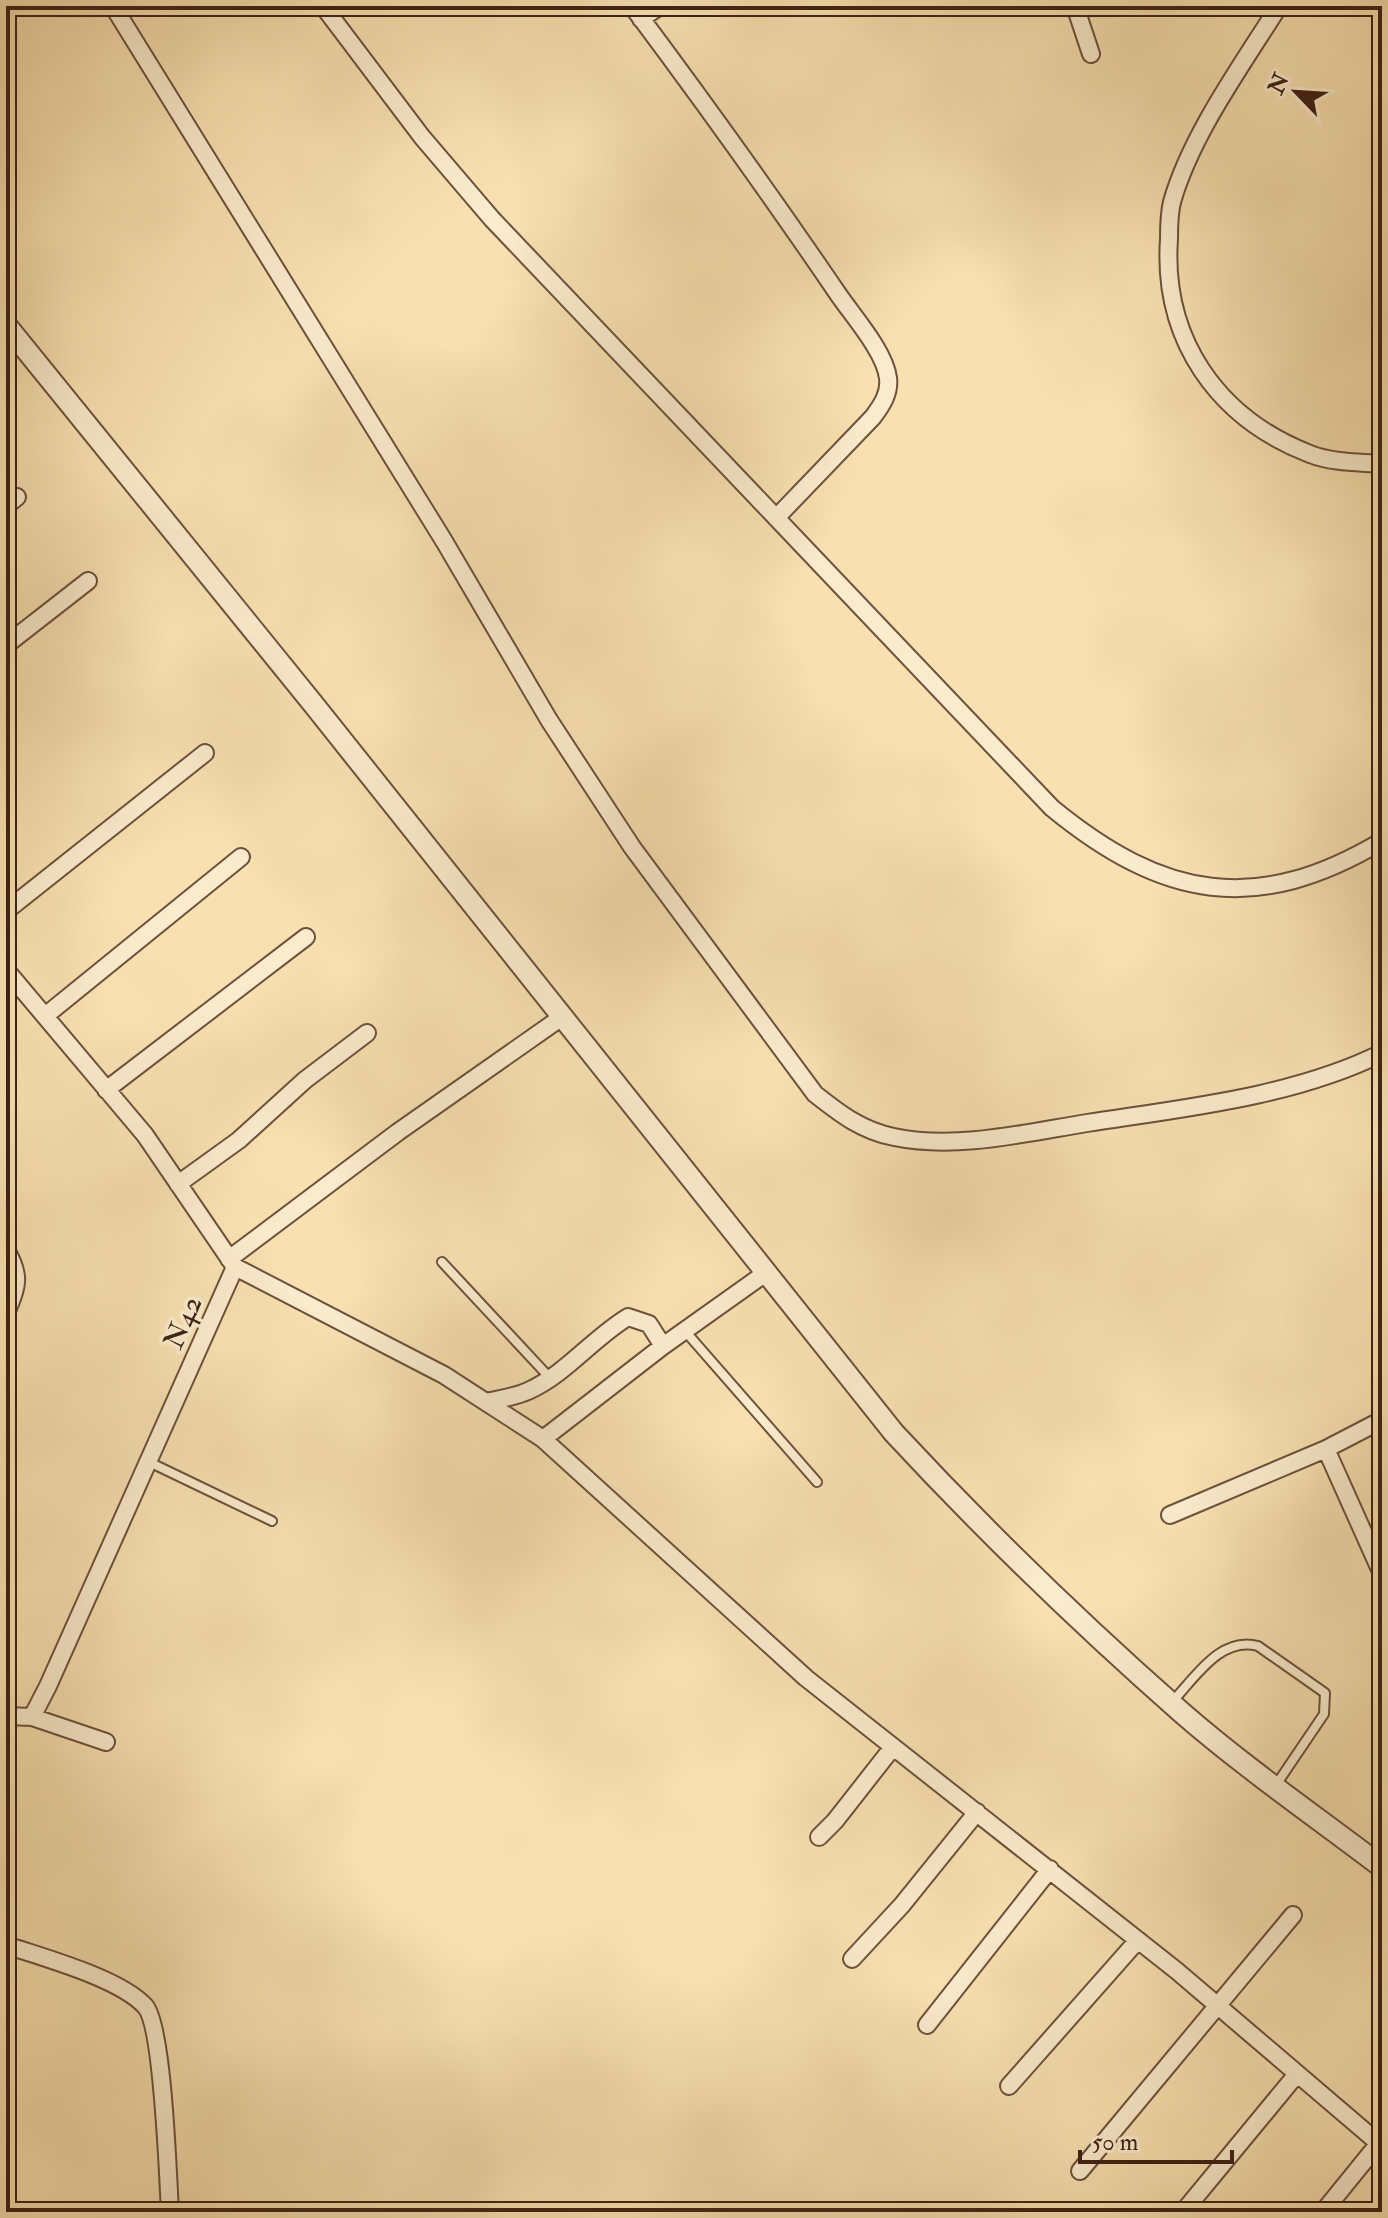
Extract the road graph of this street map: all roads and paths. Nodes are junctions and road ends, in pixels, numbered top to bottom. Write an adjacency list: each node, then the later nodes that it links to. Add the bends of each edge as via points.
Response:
1 (113, 6): 22 (street, via 549,720 632,847 815,1094 850,1122 892,1137 929,1142 994,1138 1241,1099 1342,1071)
2 (323, 6): 10 (street, via 492,219)
3 (660, 6): 6 (street)
4 (1075, 6): 7 (street)
5 (1279, 6): 9 (street, via 1219,101 1171,205 1167,265 1172,307 1201,370 1251,424 1312,455)
6 (637, 12): 10 (street, via 819,266 882,360 888,378 883,404 873,417)
7 (1091, 54)
8 (6, 325): 20 (street)
9 (1382, 464)
10 (776, 518): 14 (street, via 1052,808 1130,861 1171,878 1255,889 1303,879)
11 (88, 581): 12 (street)
12 (6, 645)
13 (205, 753): 16 (street)
14 (1382, 841)
15 (241, 857): 19 (street)
16 (6, 911)
17 (306, 937): 23 (street)
18 (6, 970): 19 (street)
19 (45, 1016): 23 (street)
20 (562, 1017): 27 (street, via 398,1132); 28 (street)
21 (367, 1033): 24 (street)
22 (1382, 1053)
23 (106, 1090): 24 (street)
24 (178, 1184): 27 (street)
25 (6, 1250): 29 (street, via 17,1270)
26 (442, 1262): 32 (lane)
27 (232, 1263): 33 (street); 37 (street, N42)
28 (767, 1272): 30 (street); 42 (street, via 894,1433 948,1491)
29 (6, 1313)
30 (685, 1331): 31 (street); 38 (lane)
31 (663, 1346): 32 (street, via 649,1324 628,1317); 35 (street)
32 (550, 1378): 33 (street, via 527,1392)
33 (486, 1402): 35 (street)
34 (1382, 1420): 36 (street)
35 (543, 1439): 46 (street, via 806,1678)
36 (1326, 1449): 39 (street); 41 (street)
37 (148, 1462): 40 (lane); 44 (street, N42)
38 (817, 1482)
39 (1170, 1515)
40 (272, 1521)
41 (1382, 1574)
42 (1171, 1703): 47 (street); 47 (lane, via 1219,1653 1249,1644 1325,1693 1324,1714)
43 (6, 1716): 44 (street)
44 (32, 1717): 45 (street)
45 (106, 1742)
46 (893, 1747): 48 (street); 49 (street)
47 (1275, 1787): 50 (street)
48 (977, 1812): 51 (street); 55 (street)
49 (819, 1837)
50 (1382, 1867)
51 (1050, 1869): 53 (street); 57 (street)
52 (1293, 1915): 56 (street)
53 (1138, 1940): 56 (street); 59 (street)
54 (6, 1945): 62 (street, via 120,1988 151,2013)
55 (852, 1959)
56 (1218, 2006): 58 (street); 61 (street)
57 (927, 2025)
58 (1297, 2074): 60 (street); 63 (street)
59 (1009, 2086)
60 (1380, 2144): 64 (street)
61 (1080, 2171)
62 (170, 2212)
63 (1183, 2212)
64 (1323, 2212)

